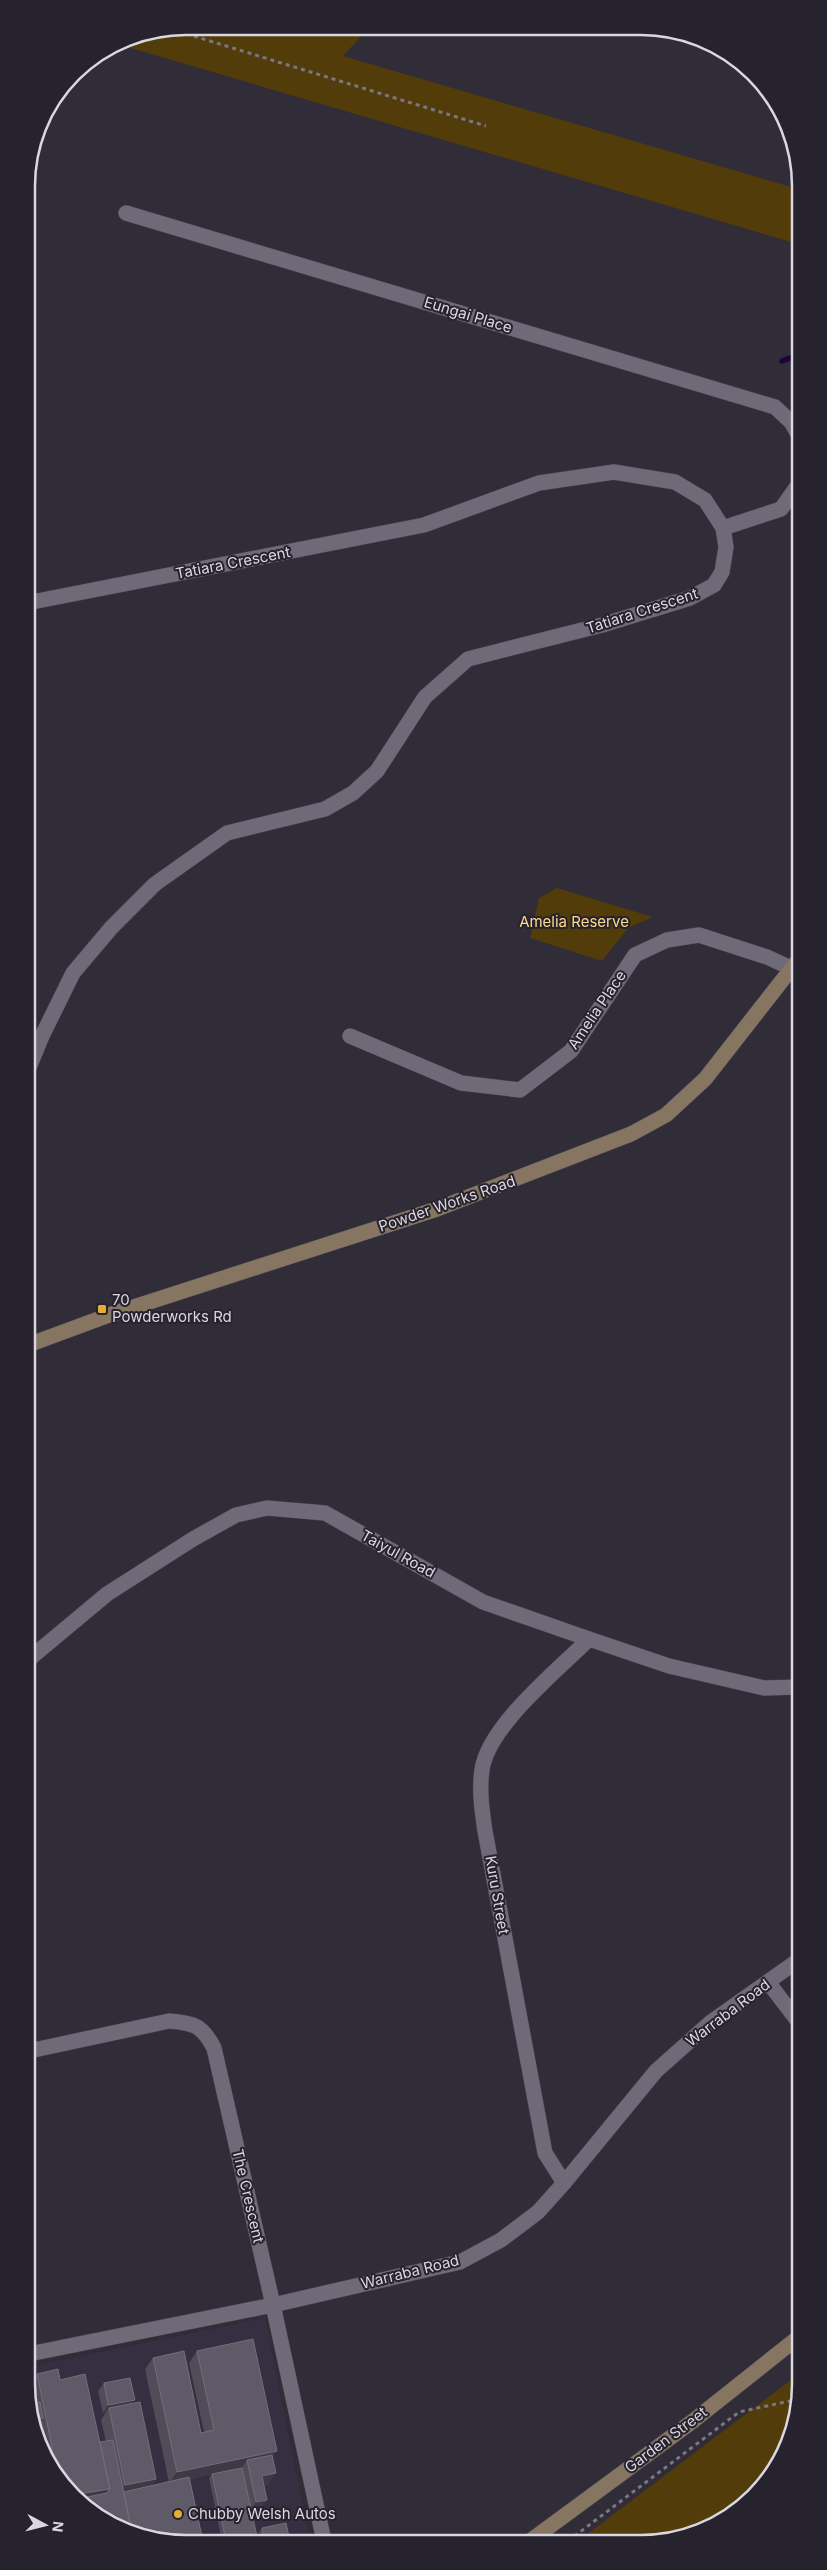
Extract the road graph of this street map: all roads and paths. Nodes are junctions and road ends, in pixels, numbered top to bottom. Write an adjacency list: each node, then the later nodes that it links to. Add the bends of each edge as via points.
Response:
1 (190, 35): 2 (path)
2 (486, 126)
3 (126, 213): 4 (street, Eungai Place, via 775,407)
4 (792, 424)
5 (792, 493): 6 (street, via 781,509)
6 (723, 528): 7 (street, Tatiara Crescent, via 705,500 675,482 614,472 539,483 424,525); 11 (street, Tatiara Crescent, via 726,547 722,572 714,585 690,598 602,625 468,659 425,697 377,771 353,793 325,809 227,834 155,884 111,928 73,973)
7 (35, 601)
8 (792, 962): 10 (street, Amelia Place, via 699,935 659,944 635,955 571,1051 520,1090 461,1083)
9 (792, 967): 12 (main road, Powder Works Road, via 705,1079 666,1115 631,1134 438,1210 112,1314)
10 (350, 1036)
11 (35, 1055)
12 (35, 1342)
13 (589, 1639): 14 (street, Taiyul Road, via 483,1602 325,1513 267,1508 236,1515 185,1544 107,1594); 15 (street, Taiyul Road, via 669,1666 764,1688); 20 (street, Kuru Street, via 517,1710 492,1743 482,1769 481,1804 485,1831 545,2153)
14 (35, 1654)
15 (792, 1687)
16 (792, 1965): 17 (street, Warraba Road)
17 (768, 1982): 18 (street); 20 (street, Warraba Road, via 711,2022 656,2071)
18 (792, 2014)
19 (35, 2050): 21 (street, The Crescent, via 168,2021 188,2022 206,2034 214,2048)
20 (564, 2183): 21 (street, Warraba Road, via 538,2212 516,2229 460,2262)
21 (273, 2304): 23 (street, Warraba Road); 25 (street, The Crescent)
22 (792, 2342): 26 (main road, Garden Street, via 693,2421)
23 (35, 2353)
24 (791, 2401): 27 (path, via 739,2412)
25 (323, 2535)
26 (538, 2535)
27 (576, 2535)

